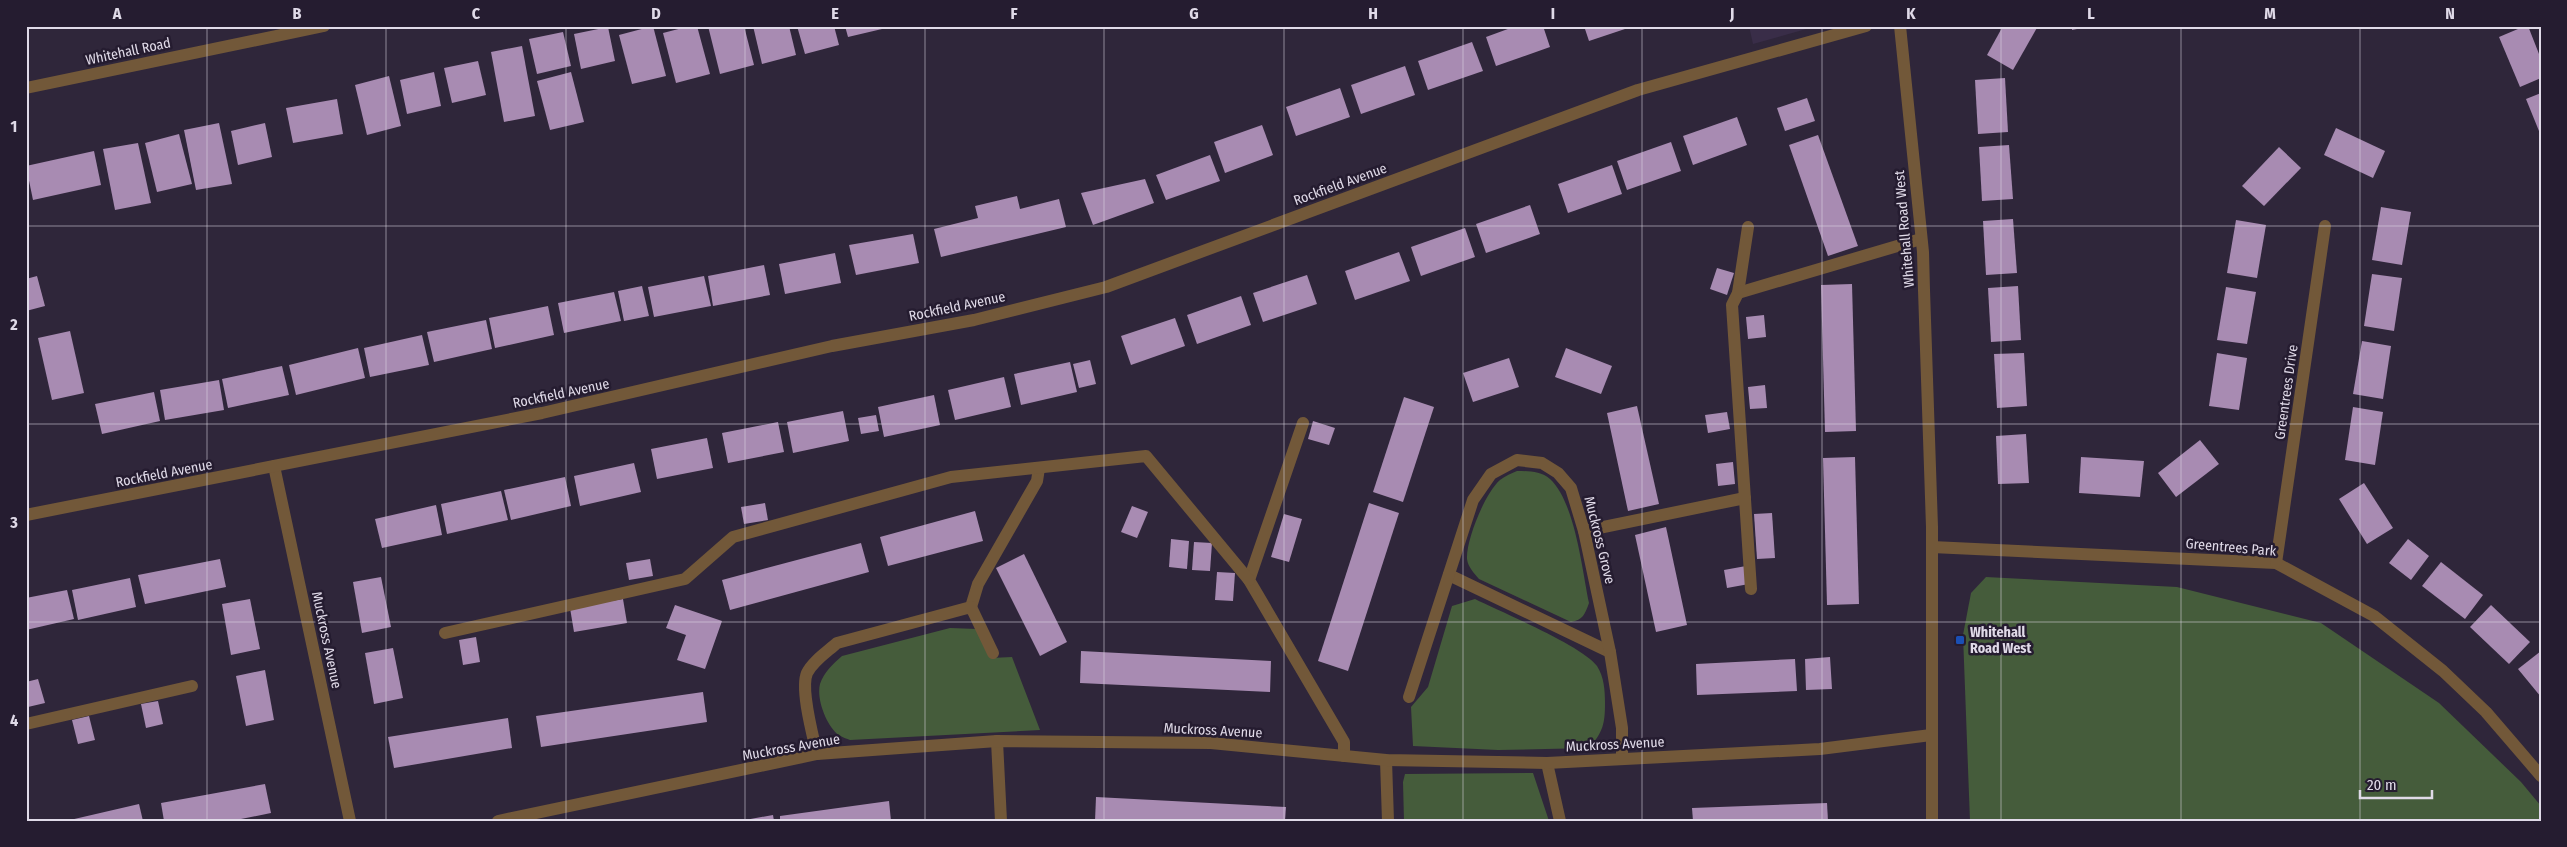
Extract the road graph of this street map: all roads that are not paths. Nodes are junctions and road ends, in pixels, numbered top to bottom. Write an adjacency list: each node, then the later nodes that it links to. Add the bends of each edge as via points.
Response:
1 (324, 26): 4 (street, Whitehall Road)
2 (1866, 26): 10 (street, Rockfield Avenue, via 1638,90 1106,287 974,320 832,346 542,413)
3 (1900, 26): 7 (street, Whitehall Road West)
4 (26, 88)
5 (2325, 226): 16 (street, Greentrees Drive)
6 (1748, 227): 8 (street)
7 (1921, 239): 8 (street); 15 (street, Whitehall Road West)
8 (1738, 293): 12 (street, via 1732,305)
9 (1303, 423): 18 (street)
10 (274, 466): 13 (street, Rockfield Avenue); 36 (street, Muckross Avenue)
11 (1039, 468): 18 (street, via 1146,456); 20 (street, via 1038,481 978,584); 21 (street, via 951,477 733,537 686,578)
12 (1745, 498): 14 (street); 19 (street)
13 (26, 515)
14 (1584, 531): 17 (street, Muckross Grove, via 1571,488 1558,473 1542,463 1517,460 1491,474 1473,500); 22 (street, Muckross Grove)
15 (1932, 547): 16 (street, Greentrees Park); 27 (street, Whitehall Road West)
16 (2276, 563): 34 (street, Greentrees Park, via 2374,616 2443,671 2486,712)
17 (1449, 575): 22 (street); 25 (street, Muckross Grove)
18 (1248, 580): 30 (street, via 1344,742)
19 (1751, 589)
20 (971, 607): 23 (street); 29 (street, via 837,643 820,657 806,674 806,702)
21 (445, 633)
22 (1610, 652): 31 (street, Muckross Grove, via 1622,728)
23 (993, 653)
24 (192, 686): 26 (street)
25 (1409, 697)
26 (26, 724)
27 (1931, 735): 31 (street, Muckross Avenue, via 1820,749); 41 (street, Whitehall Road West)
28 (997, 741): 29 (street, Muckross Avenue); 30 (street, Muckross Avenue, via 1211,743); 38 (street)
29 (817, 754): 35 (street, Muckross Avenue)
30 (1344, 756): 32 (street, Muckross Avenue)
31 (1622, 758): 33 (street, Muckross Avenue)
32 (1386, 760): 33 (street, Muckross Avenue); 39 (street)
33 (1547, 763): 40 (street)
34 (2541, 776)
35 (531, 817): 37 (street, Muckross Avenue)
36 (350, 821)
37 (498, 821)
38 (1000, 821)
39 (1388, 821)
40 (1560, 821)
41 (1932, 821)

